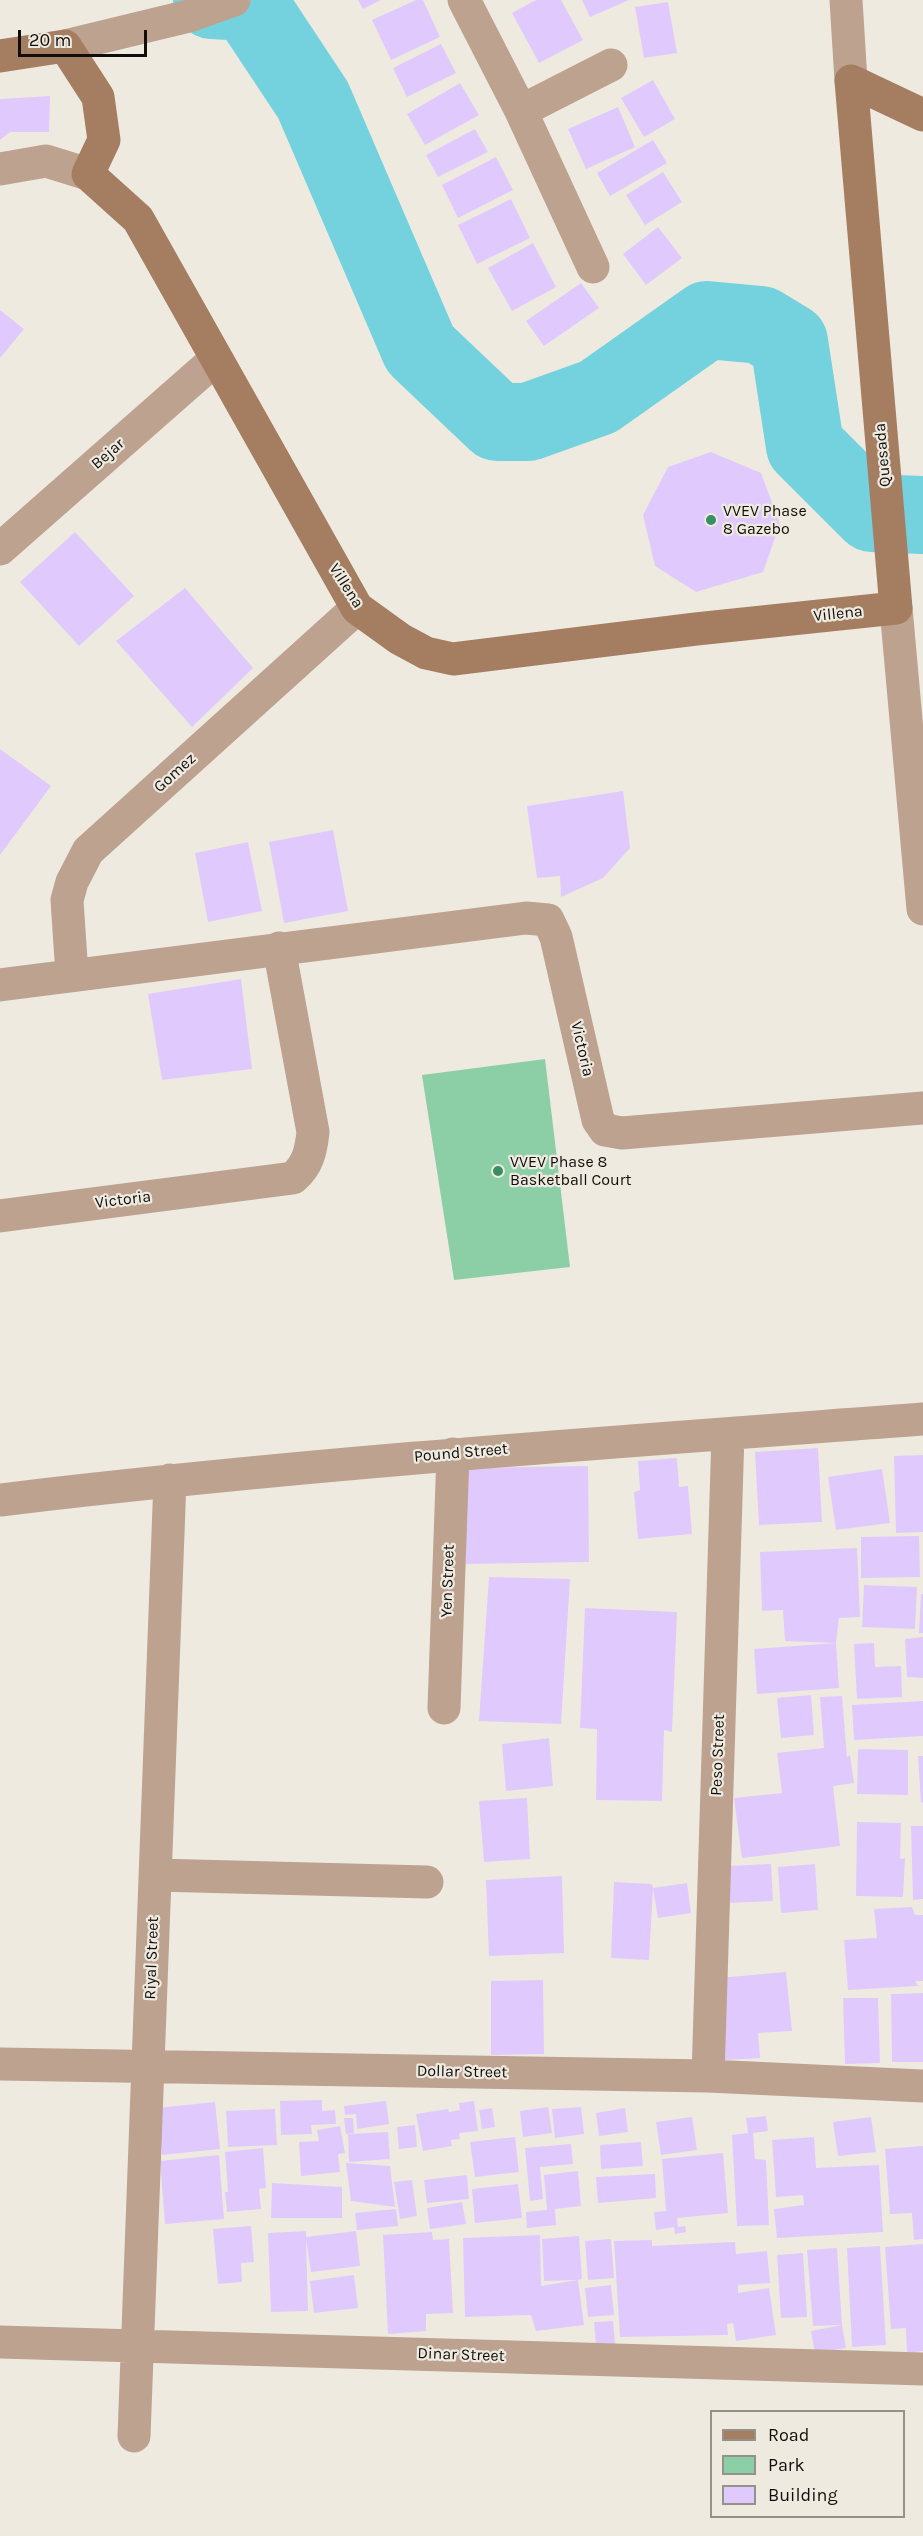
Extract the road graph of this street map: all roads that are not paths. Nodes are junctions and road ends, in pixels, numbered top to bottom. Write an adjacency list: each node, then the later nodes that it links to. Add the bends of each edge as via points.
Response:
1 (234, 0): 4 (street, via 189,16)
2 (464, 0): 8 (street)
3 (846, 0): 7 (street, Quesada)
4 (65, 46): 5 (street); 11 (street, via 98,97 104,140)
5 (0, 56)
6 (611, 65): 8 (street)
7 (851, 81): 9 (street); 16 (street, Quesada)
8 (521, 111): 12 (street)
9 (923, 115)
10 (0, 169): 11 (street, Villena, via 46,161)
11 (88, 174): 13 (street, Villena, via 138,219)
12 (593, 267)
13 (216, 359): 14 (street, Bejar); 15 (street, Villena)
14 (0, 549)
15 (357, 608): 16 (street, Villena, via 426,653 453,659); 19 (street, Gomez, via 88,851 67,900)
16 (896, 608): 17 (street, Quesada)
17 (923, 909)
18 (279, 948): 19 (street, Victoria); 21 (street, Victoria, via 526,918 548,920 556,937 598,1120 604,1130); 22 (street, Victoria, via 313,1132 309,1157 301,1172 293,1179)
19 (72, 975): 20 (street, Victoria)
20 (0, 985)
21 (923, 1108)
22 (0, 1216)
23 (923, 1419): 24 (street, Pound Street)
24 (728, 1434): 25 (street, Pound Street); 33 (street, Peso Street)
25 (453, 1454): 26 (street, Pound Street); 28 (street, Yen Street)
26 (170, 1480): 27 (street, Pound Street); 29 (street, Riyal Street)
27 (0, 1500)
28 (444, 1708)
29 (156, 1875): 30 (street); 32 (street, Riyal Street)
30 (427, 1882)
31 (0, 2064): 32 (street, Dollar Street)
32 (148, 2066): 33 (street, Dollar Street); 36 (street, Riyal Street)
33 (708, 2076): 34 (street, Dollar Street)
34 (923, 2086)
35 (0, 2342): 36 (street, Dinar Street)
36 (138, 2346): 37 (street, Dinar Street); 38 (street, Riyal Street)
37 (923, 2369)
38 (134, 2436)

